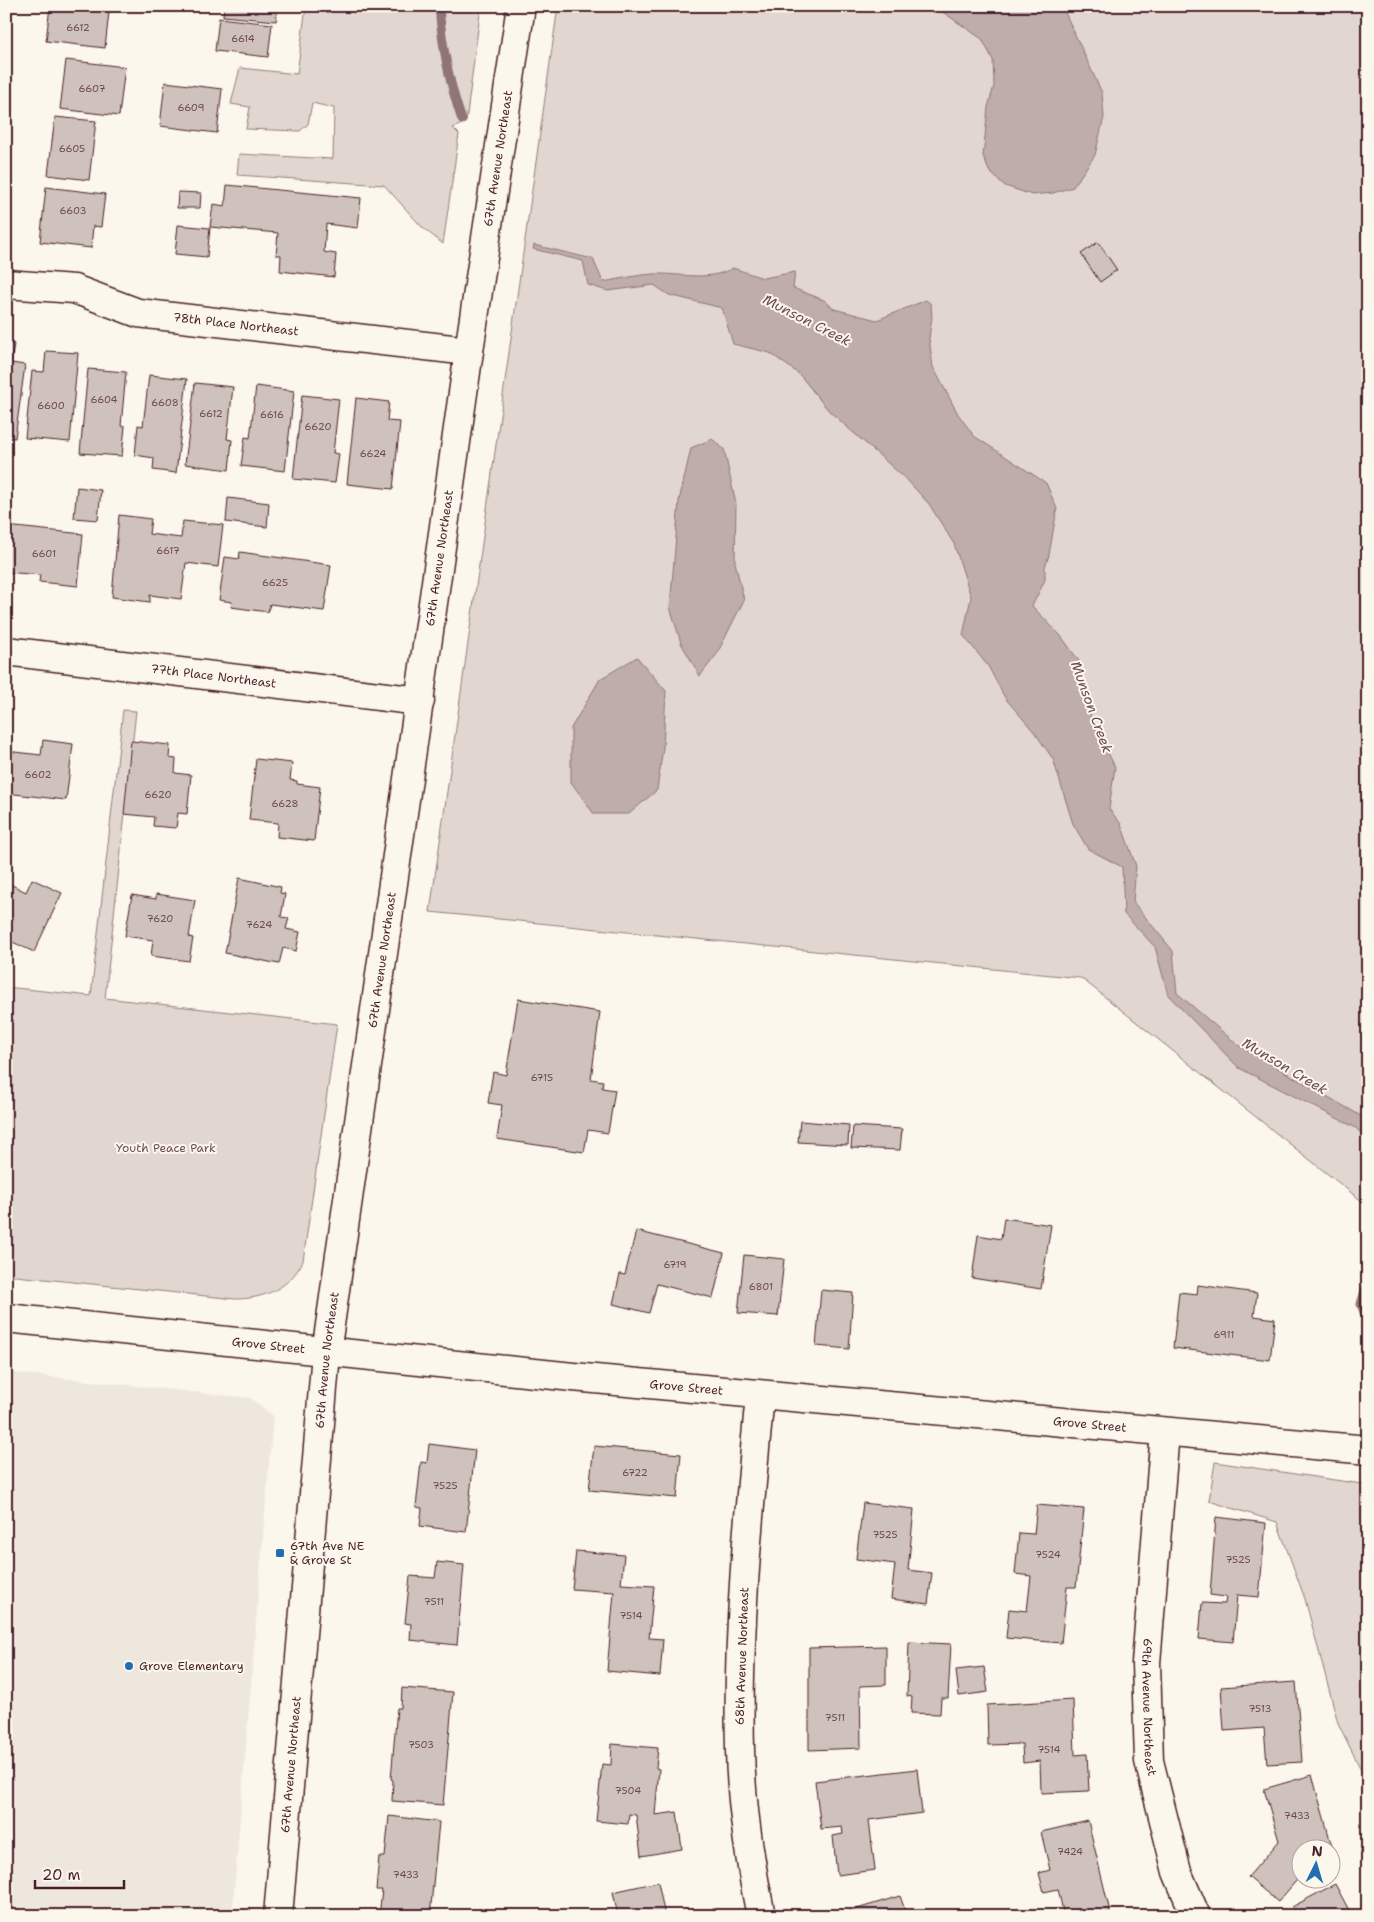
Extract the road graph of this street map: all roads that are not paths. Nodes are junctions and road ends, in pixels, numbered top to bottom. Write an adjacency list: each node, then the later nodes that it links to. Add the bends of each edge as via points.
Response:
1 (521, 6): 3 (street, 67th Avenue Northeast)
2 (6, 284): 3 (street, 78th Place Northeast, via 74,289 138,313)
3 (470, 351): 5 (street, 67th Avenue Northeast)
4 (6, 651): 5 (street, 77th Place Northeast)
5 (420, 701): 7 (street, 67th Avenue Northeast)
6 (6, 1318): 7 (street, Grove Street)
7 (326, 1353): 8 (street, Grove Street); 11 (street, 67th Avenue Northeast)
8 (760, 1394): 9 (street, Grove Street); 12 (street, 68th Avenue Northeast, via 743,1595 740,1752 749,1856)
9 (1164, 1432): 10 (street, Grove Street); 13 (street, 69th Avenue Northeast, via 1146,1663 1149,1761 1177,1872)
10 (1368, 1450)
11 (278, 1916)
12 (761, 1916)
13 (1196, 1916)

